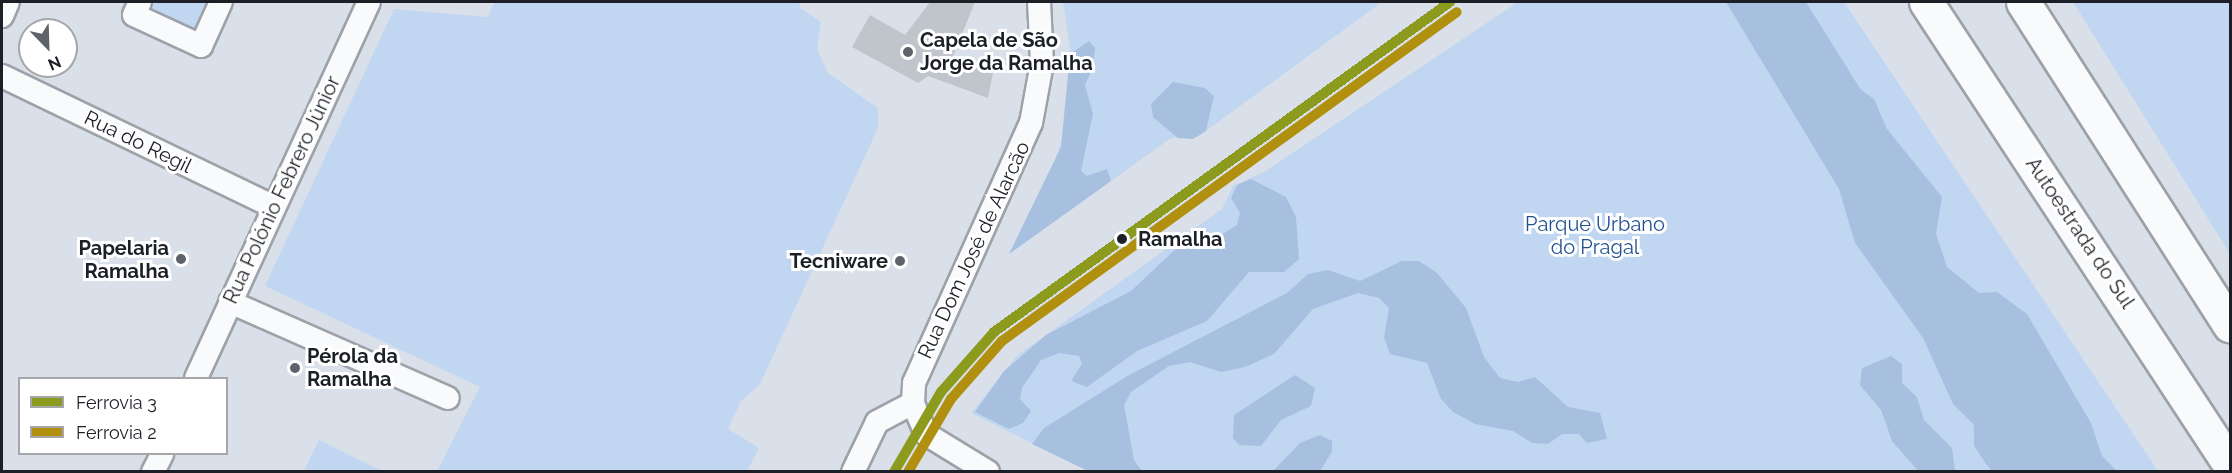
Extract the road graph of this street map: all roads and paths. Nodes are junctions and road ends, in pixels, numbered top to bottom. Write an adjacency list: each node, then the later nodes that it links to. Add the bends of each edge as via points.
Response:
1 (8, 2): 8 (street)
2 (140, 2): 3 (street, via 134,15 201,46)
3 (221, 2)
4 (369, 2): 10 (street, Rua Polónio Febrero Júnior)
5 (1039, 2): 15 (street, Rua Dom José de Alarcão, via 1042,63 1031,123 918,371)
6 (1926, 2): 17 (highway, Autoestrada do Sul)
7 (2023, 2): 12 (highway)
8 (2, 16)
9 (2, 76): 10 (street, Rua do Regil)
10 (274, 207): 11 (street, Rua Polónio Febrero Júnior)
11 (230, 302): 13 (street, Rua Polónio Febrero Júnior); 14 (street)
12 (2230, 326)
13 (196, 377)
14 (448, 398)
15 (913, 403): 19 (street, via 877,422); 20 (street, via 936,444)
16 (161, 455): 18 (street)
17 (2230, 465)
18 (153, 471)
19 (853, 471)
20 (988, 471)

